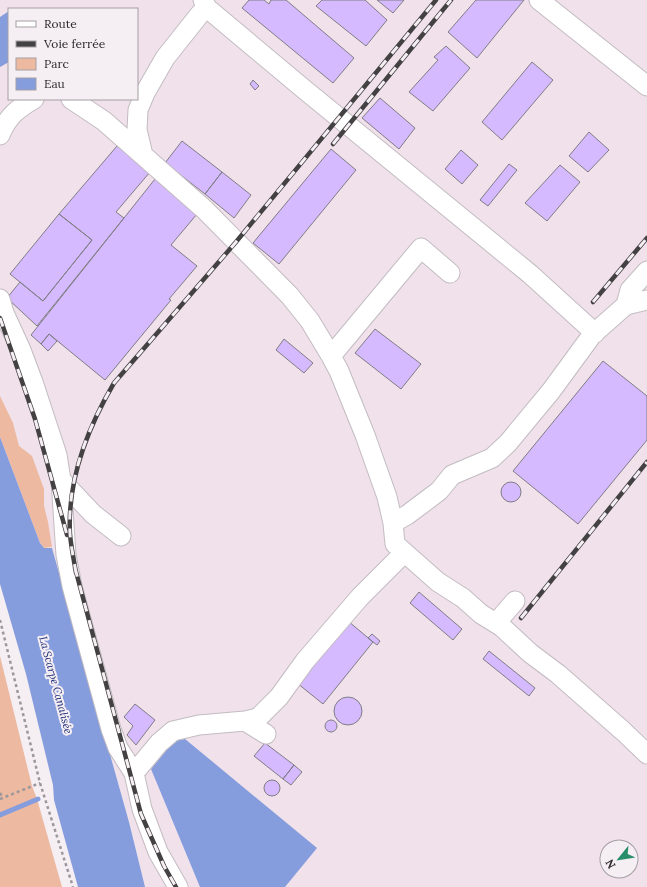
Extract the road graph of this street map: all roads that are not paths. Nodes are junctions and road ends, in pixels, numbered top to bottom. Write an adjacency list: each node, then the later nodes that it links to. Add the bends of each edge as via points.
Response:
1 (539, 0): 3 (lane)
2 (205, 4): 7 (lane, via 165,58 138,110 137,130); 13 (lane, via 305,90 530,274)
3 (647, 86)
4 (32, 100): 6 (lane, via 15,111)
5 (72, 100): 7 (lane, via 104,121)
6 (0, 135)
7 (143, 155): 14 (lane, via 204,209 290,296)
8 (647, 271): 12 (lane, via 630,290)
9 (450, 273): 14 (lane, via 421,248)
10 (0, 299): 15 (lane, via 33,382 57,455)
11 (647, 300): 12 (lane)
12 (626, 305): 13 (lane)
13 (595, 333): 16 (lane, via 508,443 492,458 452,475 438,492)
14 (331, 356): 16 (lane, via 365,435)
15 (61, 480): 17 (lane, via 93,514); 24 (lane, via 66,556 72,586 111,729 118,748)
16 (393, 523): 18 (lane, via 395,544)
17 (121, 536)
18 (404, 553): 20 (lane, via 438,582); 21 (lane, via 360,597 305,661 279,697 258,718)
19 (514, 601): 20 (lane)
20 (496, 623): 23 (lane, via 558,674)
21 (245, 721): 22 (lane); 24 (lane, via 199,724 173,732 159,743)
22 (266, 734)
23 (647, 754)
24 (134, 773): 25 (lane, via 149,831)
25 (178, 887)

